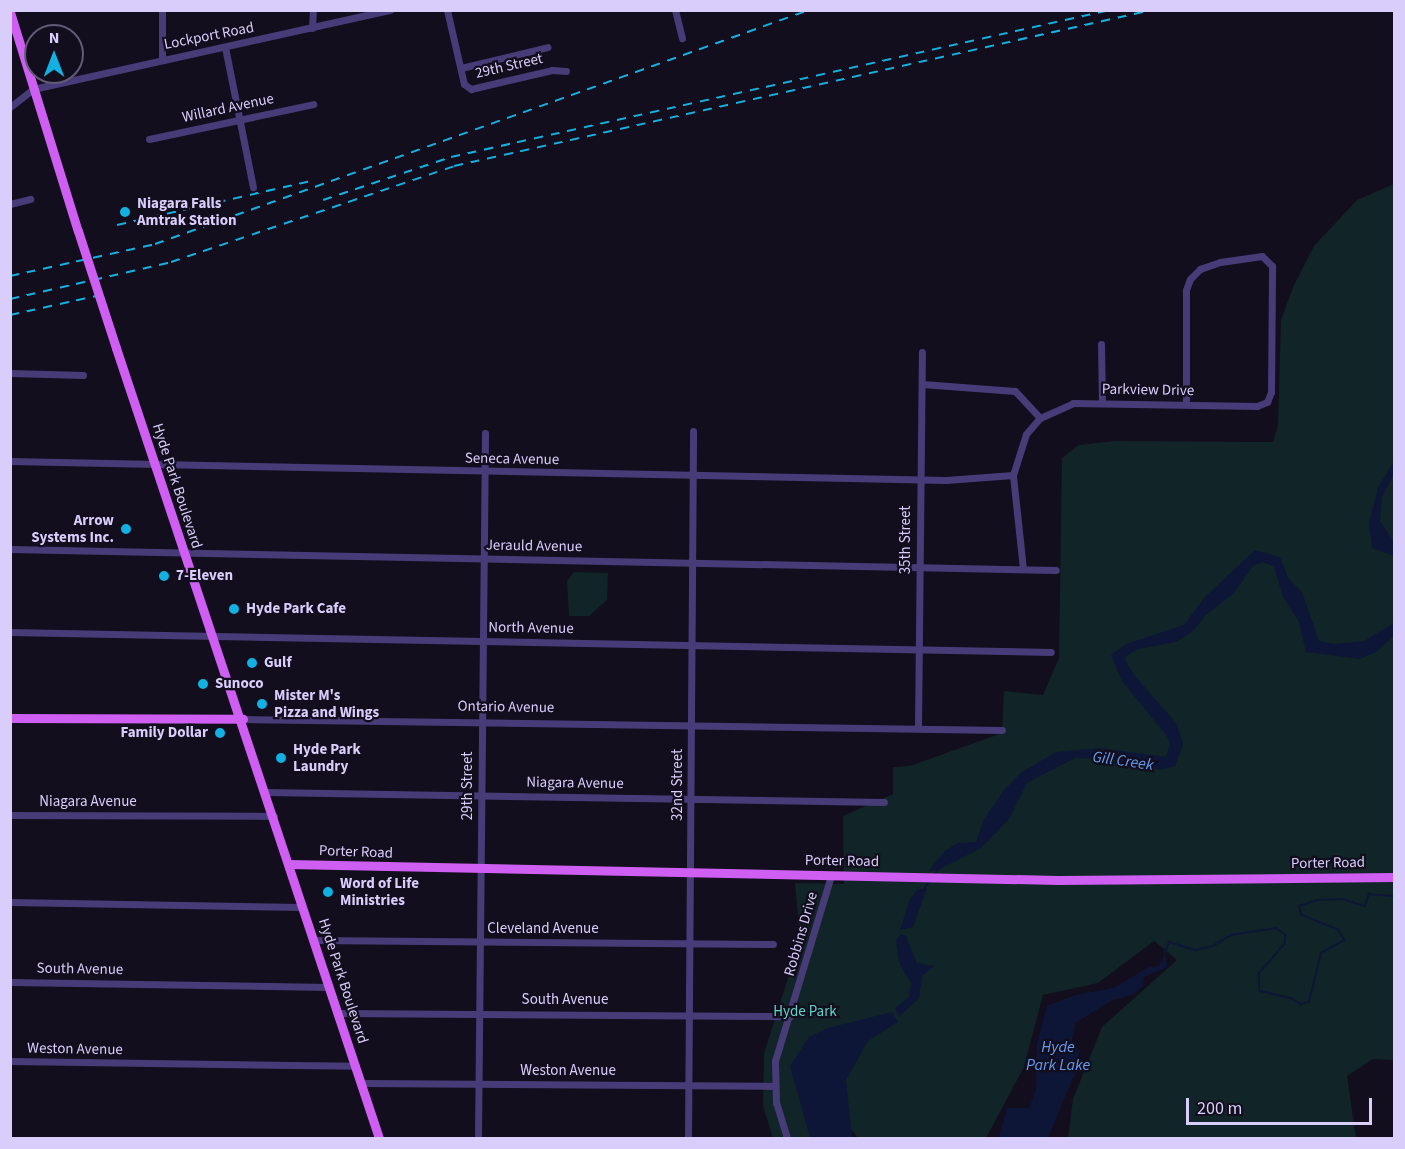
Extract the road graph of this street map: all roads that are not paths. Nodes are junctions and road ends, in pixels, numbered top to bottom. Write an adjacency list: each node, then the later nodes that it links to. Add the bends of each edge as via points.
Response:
1 (162, 10): 12 (street)
2 (313, 10): 7 (street)
3 (447, 10): 13 (street, 29th Street)
4 (675, 10): 9 (street)
5 (390, 11): 7 (street, Lockport Road)
6 (10, 12): 8 (main road, Hyde Park Boulevard)
7 (312, 28): 10 (street, Lockport Road)
8 (14, 34): 15 (main road, Hyde Park Boulevard)
9 (682, 38)
10 (225, 47): 12 (street, Lockport Road); 18 (street)
11 (548, 47): 13 (street)
12 (162, 59): 15 (street, Lockport Road)
13 (461, 68): 14 (street, 29th Street, via 464,84 471,88)
14 (566, 70)
15 (33, 89): 17 (street); 34 (main road, Hyde Park Boulevard, bridge)
16 (313, 104): 18 (street, Willard Avenue)
17 (10, 107)
18 (241, 119): 19 (street, Willard Avenue); 20 (street)
19 (149, 139)
20 (253, 187)
21 (30, 199): 22 (street)
22 (10, 204)
23 (1101, 344): 28 (street)
24 (922, 352): 27 (street, 35th Street)
25 (10, 373): 26 (street)
26 (83, 375)
27 (922, 384): 30 (street, via 1015,391); 38 (street, 35th Street)
28 (1102, 402): 29 (street, Parkview Drive); 30 (street, Parkview Drive, via 1073,403)
29 (1186, 404): 29 (street, Parkview Drive, via 1186,290 1190,279 1200,269 1220,262 1262,256 1272,266 1271,392 1267,402 1257,406)
30 (1040, 418): 36 (street, via 1026,434)
31 (693, 431): 37 (street, 32nd Street)
32 (485, 433): 35 (street, 29th Street)
33 (10, 461): 34 (street, Seneca Avenue)
34 (153, 465): 35 (street, Seneca Avenue); 40 (main road, Hyde Park Boulevard)
35 (483, 472): 37 (street, Seneca Avenue); 41 (street, 29th Street)
36 (1013, 475): 38 (street, Seneca Avenue); 44 (street)
37 (693, 476): 38 (street, Seneca Avenue); 42 (street, 32nd Street)
38 (920, 480): 43 (street, 35th Street)
39 (10, 549): 40 (street, Jerauld Avenue)
40 (183, 552): 41 (street, Jerauld Avenue); 47 (main road, Hyde Park Boulevard)
41 (483, 559): 42 (street, Jerauld Avenue); 48 (street, 29th Street)
42 (692, 563): 43 (street, Jerauld Avenue); 49 (street, 32nd Street)
43 (920, 568): 44 (street, Jerauld Avenue); 50 (street, 35th Street)
44 (1023, 569): 45 (street, Jerauld Avenue)
45 (1056, 570)
46 (10, 632): 47 (street, North Avenue)
47 (214, 636): 48 (street, North Avenue); 53 (main road, Hyde Park Boulevard)
48 (482, 641): 49 (street, North Avenue); 54 (street, 29th Street)
49 (692, 644): 50 (street, North Avenue); 55 (street, 32nd Street)
50 (920, 648): 51 (street, North Avenue); 56 (street, 35th Street)
51 (1051, 652)
52 (10, 718): 53 (main road, Ontario Avenue)
53 (243, 719): 54 (street, Ontario Avenue); 58 (main road, Hyde Park Boulevard)
54 (481, 721): 55 (street, Ontario Avenue); 59 (street, 29th Street)
55 (692, 724): 56 (street, Ontario Avenue); 60 (street, 32nd Street)
56 (918, 728): 57 (street, Ontario Avenue)
57 (1002, 730)
58 (266, 792): 59 (street, Niagara Avenue); 63 (main road, Hyde Park Boulevard)
59 (482, 795): 60 (street, Niagara Avenue); 65 (street, 29th Street)
60 (692, 799): 61 (street, Niagara Avenue); 66 (street, 32nd Street)
61 (884, 802)
62 (10, 815): 63 (street, Niagara Avenue)
63 (274, 816): 64 (main road, Hyde Park Boulevard)
64 (289, 864): 65 (main road, Porter Road); 70 (main road, Hyde Park Boulevard)
65 (480, 870): 66 (main road, Porter Road); 72 (street, 29th Street)
66 (691, 874): 67 (main road, Porter Road); 73 (street, 32nd Street)
67 (831, 876): 68 (main road, Porter Road); 80 (street, Robbins Drive)
68 (1395, 877)
69 (10, 902): 70 (street)
70 (302, 907): 71 (main road, Hyde Park Boulevard)
71 (313, 940): 72 (street, Cleveland Avenue); 76 (main road, Hyde Park Boulevard)
72 (480, 942): 73 (street, Cleveland Avenue); 78 (street, 29th Street)
73 (690, 943): 74 (street, Cleveland Avenue); 79 (street, 32nd Street)
74 (773, 944)
75 (10, 982): 76 (street, South Avenue)
76 (329, 987): 77 (main road, Hyde Park Boulevard)
77 (339, 1013): 78 (street, South Avenue); 82 (main road, Hyde Park Boulevard)
78 (478, 1013): 79 (street, South Avenue); 84 (street, 29th Street)
79 (689, 1014): 80 (street, South Avenue); 85 (street, 32nd Street)
80 (790, 1016): 86 (street, Robbins Drive, via 776,1061)
81 (10, 1061): 82 (street, Weston Avenue)
82 (355, 1066): 83 (main road, Hyde Park Boulevard)
83 (361, 1083): 84 (street, Weston Avenue); 87 (main road, Hyde Park Boulevard)
84 (478, 1084): 85 (street, Weston Avenue); 88 (street, 29th Street)
85 (689, 1086): 86 (street, Weston Avenue); 89 (street, 32nd Street)
86 (774, 1086): 90 (street, Robbins Drive)
87 (379, 1138)
88 (478, 1138)
89 (688, 1138)
90 (787, 1138)

